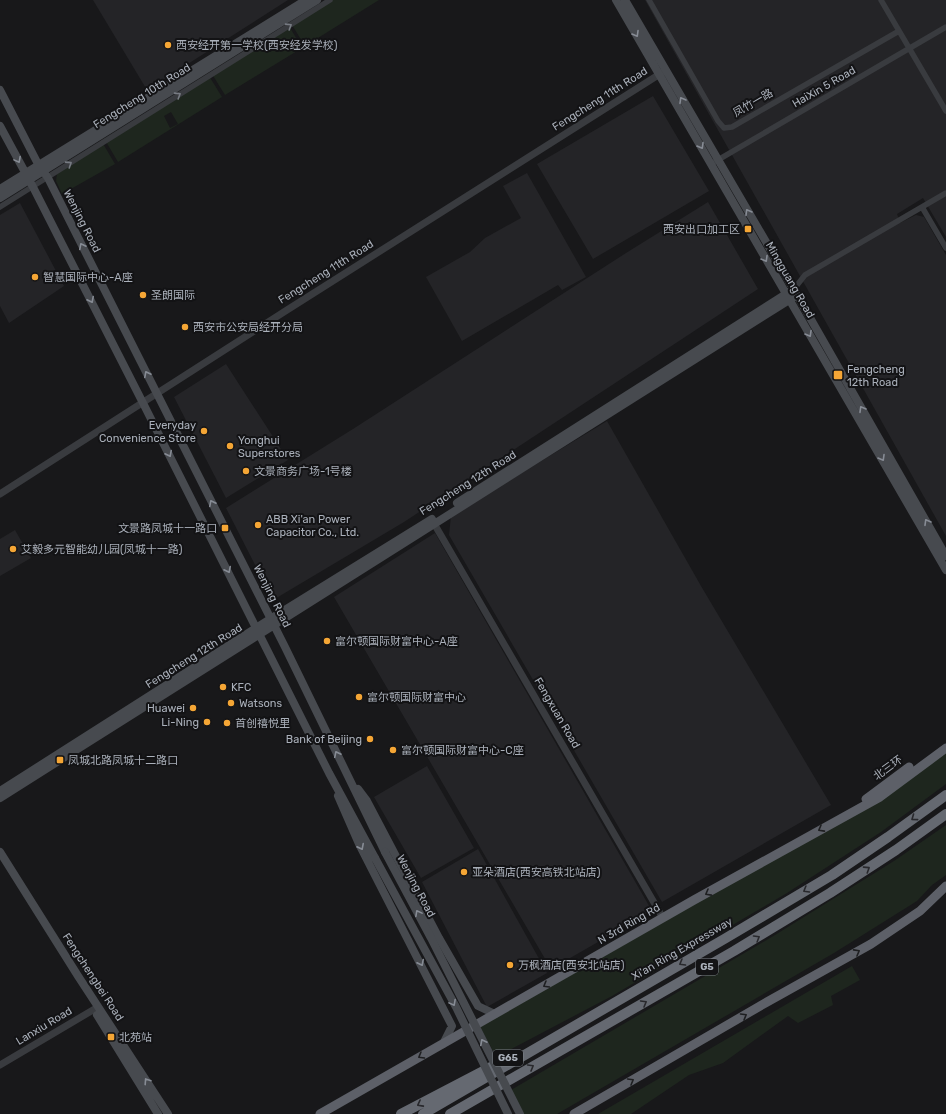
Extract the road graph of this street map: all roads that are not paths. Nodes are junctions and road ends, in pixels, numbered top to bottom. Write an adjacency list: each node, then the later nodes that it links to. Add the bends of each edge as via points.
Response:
1 (306, 0): 16 (main road, Fengcheng 10th Road)
2 (317, 0): 16 (main road, Fengcheng 10th Road)
3 (330, 0): 17 (street, one-way to 3)
4 (616, 0): 11 (main road, Mingguang Road, one-way to 11)
5 (625, 0): 11 (main road, Mingguang Road)
6 (649, 0): 9 (street, 凤竹一路, via 724,128 732,127)
7 (881, 0): 9 (street)
8 (946, 27): 10 (street, HaiXin 5 Road)
9 (899, 31): 10 (street)
10 (909, 49): 13 (street); 15 (street, HaiXin 5 Road)
11 (663, 73): 15 (main road, Mingguang Road); 27 (street, Fengcheng 11th Road)
12 (0, 90): 16 (main road, Wenjing Road)
13 (946, 111)
14 (0, 126): 18 (main road, Wenjing Road, one-way to 18)
15 (714, 162): 25 (main road, Mingguang Road, one-way to 15); 26 (main road, Mingguang Road, one-way to 26)
16 (40, 168): 17 (main road, Wenjing Road); 18 (main road, Fengcheng 10th Road)
17 (48, 178): 18 (street); 27 (main road, Wenjing Road, one-way to 17)
18 (29, 180): 19 (main road, Fengcheng 10th Road); 21 (main road, Fengcheng 10th Road); 22 (street); 28 (main road, Wenjing Road, one-way to 28)
19 (0, 189)
20 (946, 193): 23 (street, Fengcheng 12th Road)
21 (0, 198)
22 (0, 207)
23 (922, 207): 24 (street); 25 (street, Fengcheng 12th Road, via 805,275)
24 (946, 248)
25 (795, 292): 26 (main road, Fengcheng 12th Road); 31 (main road, Mingguang Road, one-way to 25)
26 (787, 297): 30 (main road, Fengcheng 12th Road); 32 (main road, Mingguang Road, one-way to 32)
27 (157, 394): 28 (street, Fengcheng 11th Road); 33 (main road, Wenjing Road, one-way to 27)
28 (143, 403): 29 (street, Fengcheng 11th Road); 34 (main road, Wenjing Road, one-way to 34)
29 (0, 494)
30 (433, 522): 33 (main road, Fengcheng 12th Road); 49 (street, Fengxuan Road)
31 (946, 556)
32 (946, 570)
33 (272, 622): 34 (main road, Fengcheng 12th Road); 38 (main road, Wenjing Road, one-way to 33)
34 (259, 631): 37 (main road, Wenjing Road); 39 (main road, Fengcheng 12th Road); 41 (main road, Fengcheng 12th Road)
35 (946, 741): 43 (highway, 北三环)
36 (946, 748): 43 (highway, N 3rd Ring Rd, via 880,797)
37 (329, 773): 53 (main road, one-way to 53, via 359,844 452,1026); 62 (main road, Wenjing Road, one-way to 62, bridge, via 456,1007)
38 (347, 774): 52 (main road, via 367,801 478,1006); 63 (main road, Wenjing Road, one-way to 38, bridge)
39 (0, 791)
40 (946, 795): 50 (highway, Xi'an Ring Expressway / G5, one-way to 50, via 832,875)
41 (0, 798)
42 (946, 814): 61 (highway, G5, one-way to 42, via 734,952 830,893)
43 (844, 816): 49 (highway, N 3rd Ring Rd, one-way to 49)
44 (0, 852): 51 (main road, Fengchengbei Road)
45 (0, 860): 51 (main road, Fengchengbei Road)
46 (946, 886): 48 (highway)
47 (946, 893): 48 (highway)
48 (920, 911): 55 (highway, one-way to 48, via 871,944)
49 (663, 918): 52 (highway, N 3rd Ring Rd, one-way to 52)
50 (616, 1002): 59 (highway, G65, one-way to 59); 60 (highway, Xi'an Ring Expressway / G5)
51 (96, 1008): 54 (street, Lanxiu Road); 56 (main road, Fengchengbei Road)
52 (495, 1014): 53 (highway, N 3rd Ring Rd)
53 (443, 1044): 58 (highway, N 3rd Ring Rd, one-way to 58)
54 (0, 1065)
55 (597, 1101): 64 (highway); 65 (highway)
56 (157, 1111): 57 (main road, Fengchengbei Road)
57 (168, 1114)
58 (320, 1114)
59 (401, 1114)
60 (423, 1114)
61 (450, 1114)
62 (508, 1114)
63 (520, 1114)
64 (574, 1114)
65 (582, 1114)

